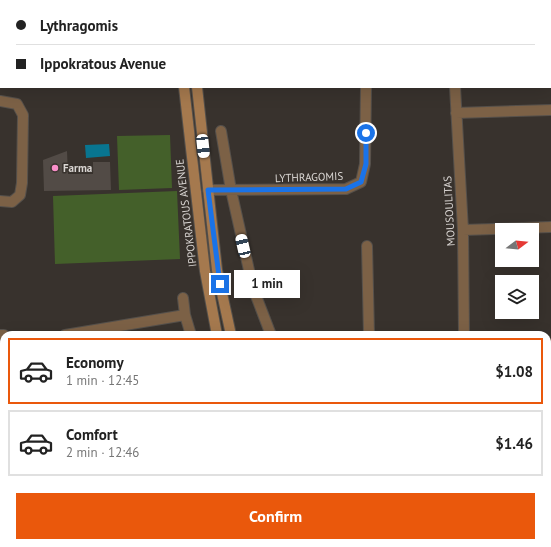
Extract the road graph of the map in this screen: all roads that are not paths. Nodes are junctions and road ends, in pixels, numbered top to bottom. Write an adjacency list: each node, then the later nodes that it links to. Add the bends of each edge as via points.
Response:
1 (184, 88): 19 (main road, IPPOKRATOUS AVENUE, via 205,270)
2 (197, 88): 9 (main road)
3 (366, 88): 10 (street, LYTHRAGOMIS, via 366,164 361,182 346,189)
4 (455, 88): 7 (street, MOUSOULITAS)
5 (0, 101): 11 (street, via 17,104 23,114 20,195 12,202)
6 (551, 110): 7 (street)
7 (456, 113): 13 (street, MOUSOULITAS)
8 (221, 131): 10 (street)
9 (208, 190): 10 (street, LYTHRAGOMIS); 20 (main road, via 217,270)
10 (231, 190): 21 (street, via 253,288)
11 (0, 201)
12 (551, 227): 13 (street)
13 (462, 230): 23 (street, MOUSOULITAS)
14 (367, 246): 22 (street)
15 (183, 298): 16 (street)
16 (185, 315): 17 (street); 18 (street)
17 (89, 331)
18 (190, 331)
19 (216, 331)
20 (230, 331)
21 (269, 331)
22 (369, 331)
23 (464, 331)

